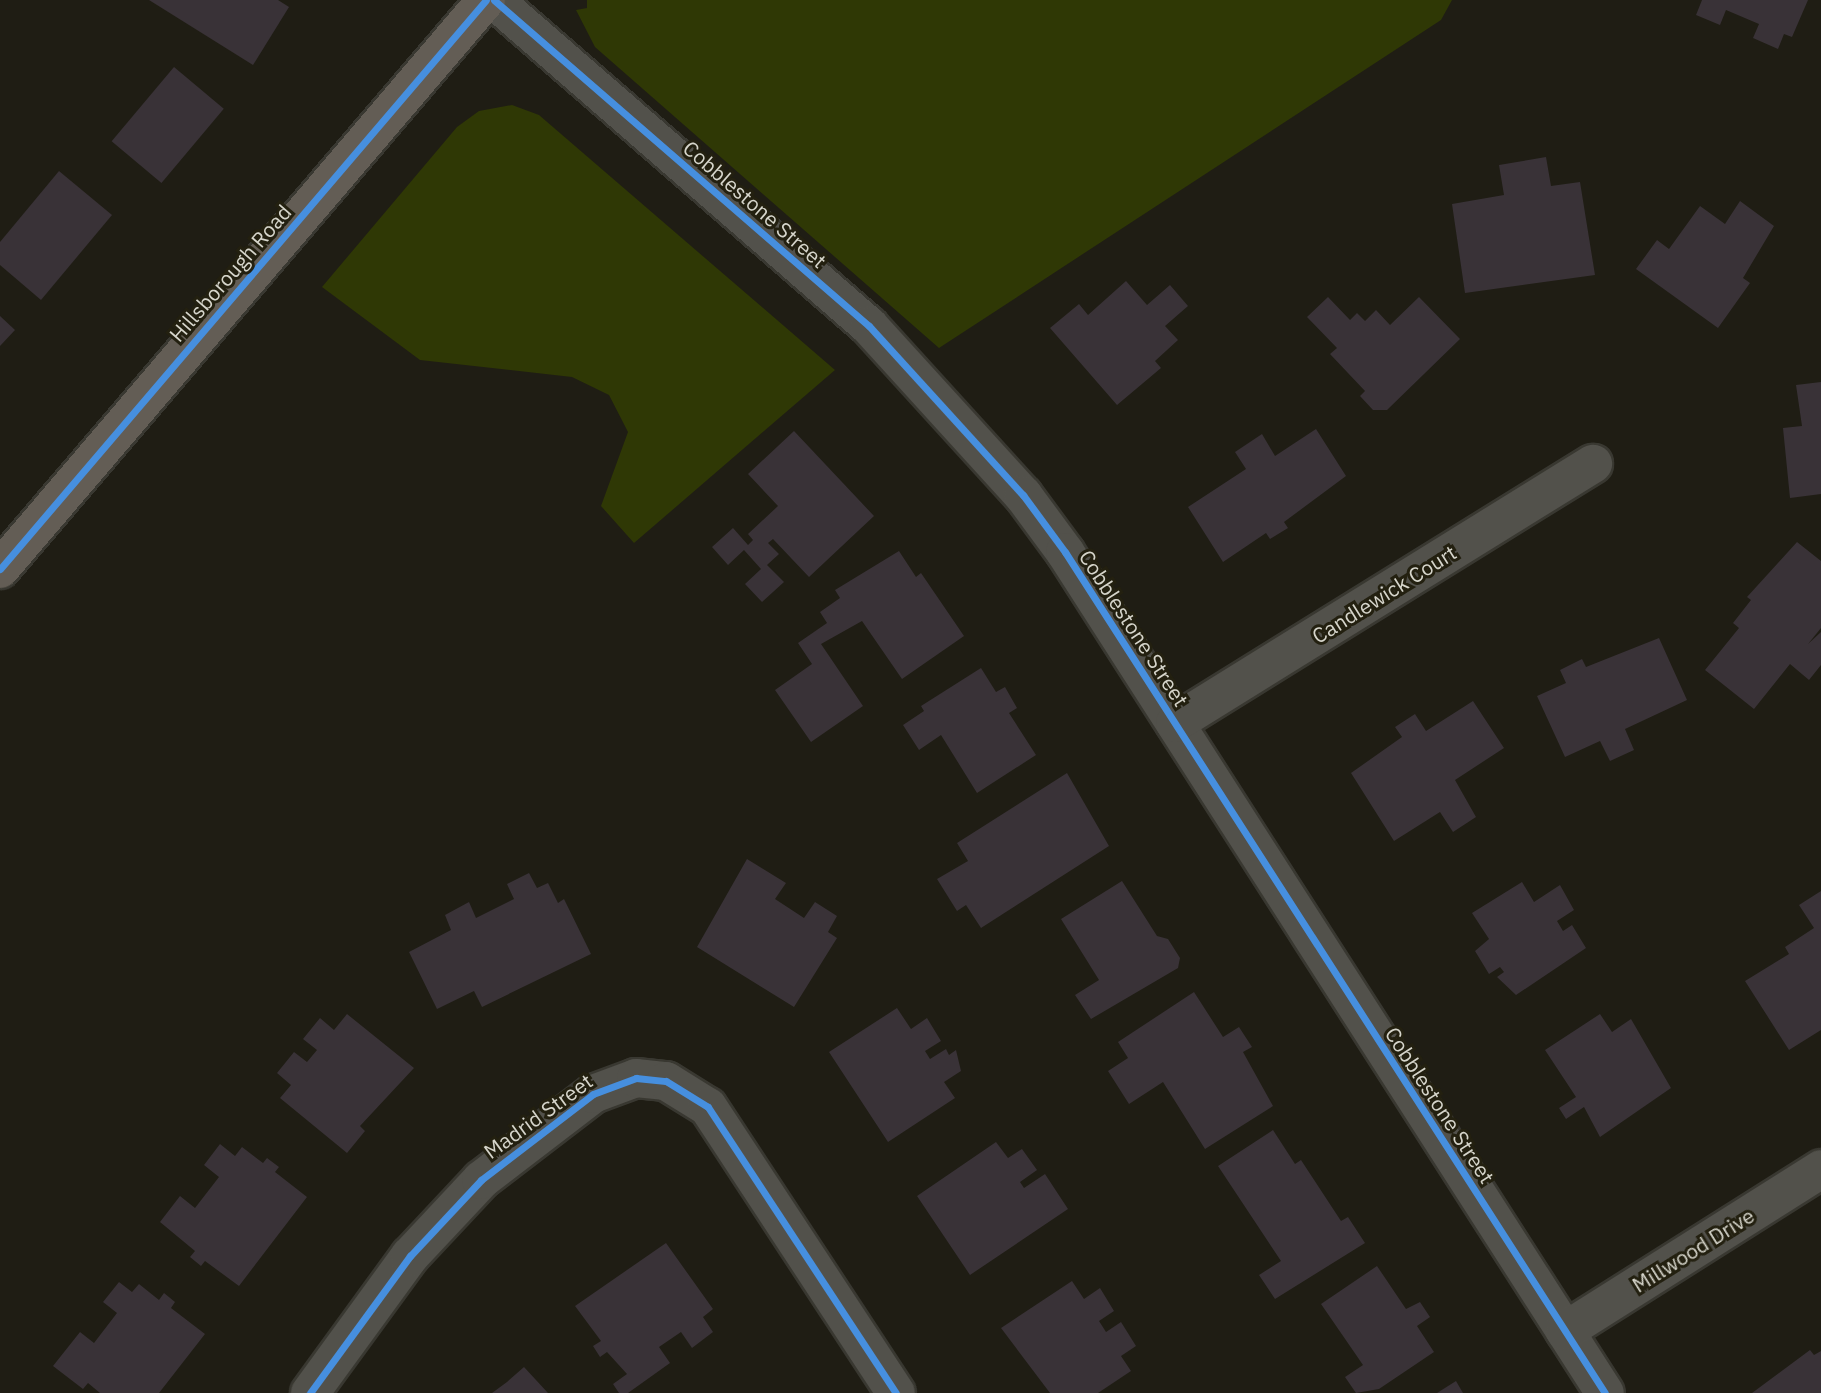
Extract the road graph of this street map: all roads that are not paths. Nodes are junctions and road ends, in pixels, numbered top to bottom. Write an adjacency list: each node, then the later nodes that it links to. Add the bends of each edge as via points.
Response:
1 (486, 0): 4 (main road, Hillsborough Road)
2 (494, 0): 5 (street, Cobblestone Street, via 869,326 928,386 1065,552)
3 (1593, 464): 5 (street, Candlewick Court)
4 (0, 569)
5 (1175, 723): 7 (street, Cobblestone Street)
6 (1821, 1169): 7 (street, Millwood Drive)
7 (1565, 1331): 10 (street, Cobblestone Street)
8 (310, 1393): 9 (street, Madrid Street, via 410,1256 481,1180 593,1094 636,1077 666,1080 694,1095 728,1131)
9 (896, 1393)
10 (1605, 1393)

